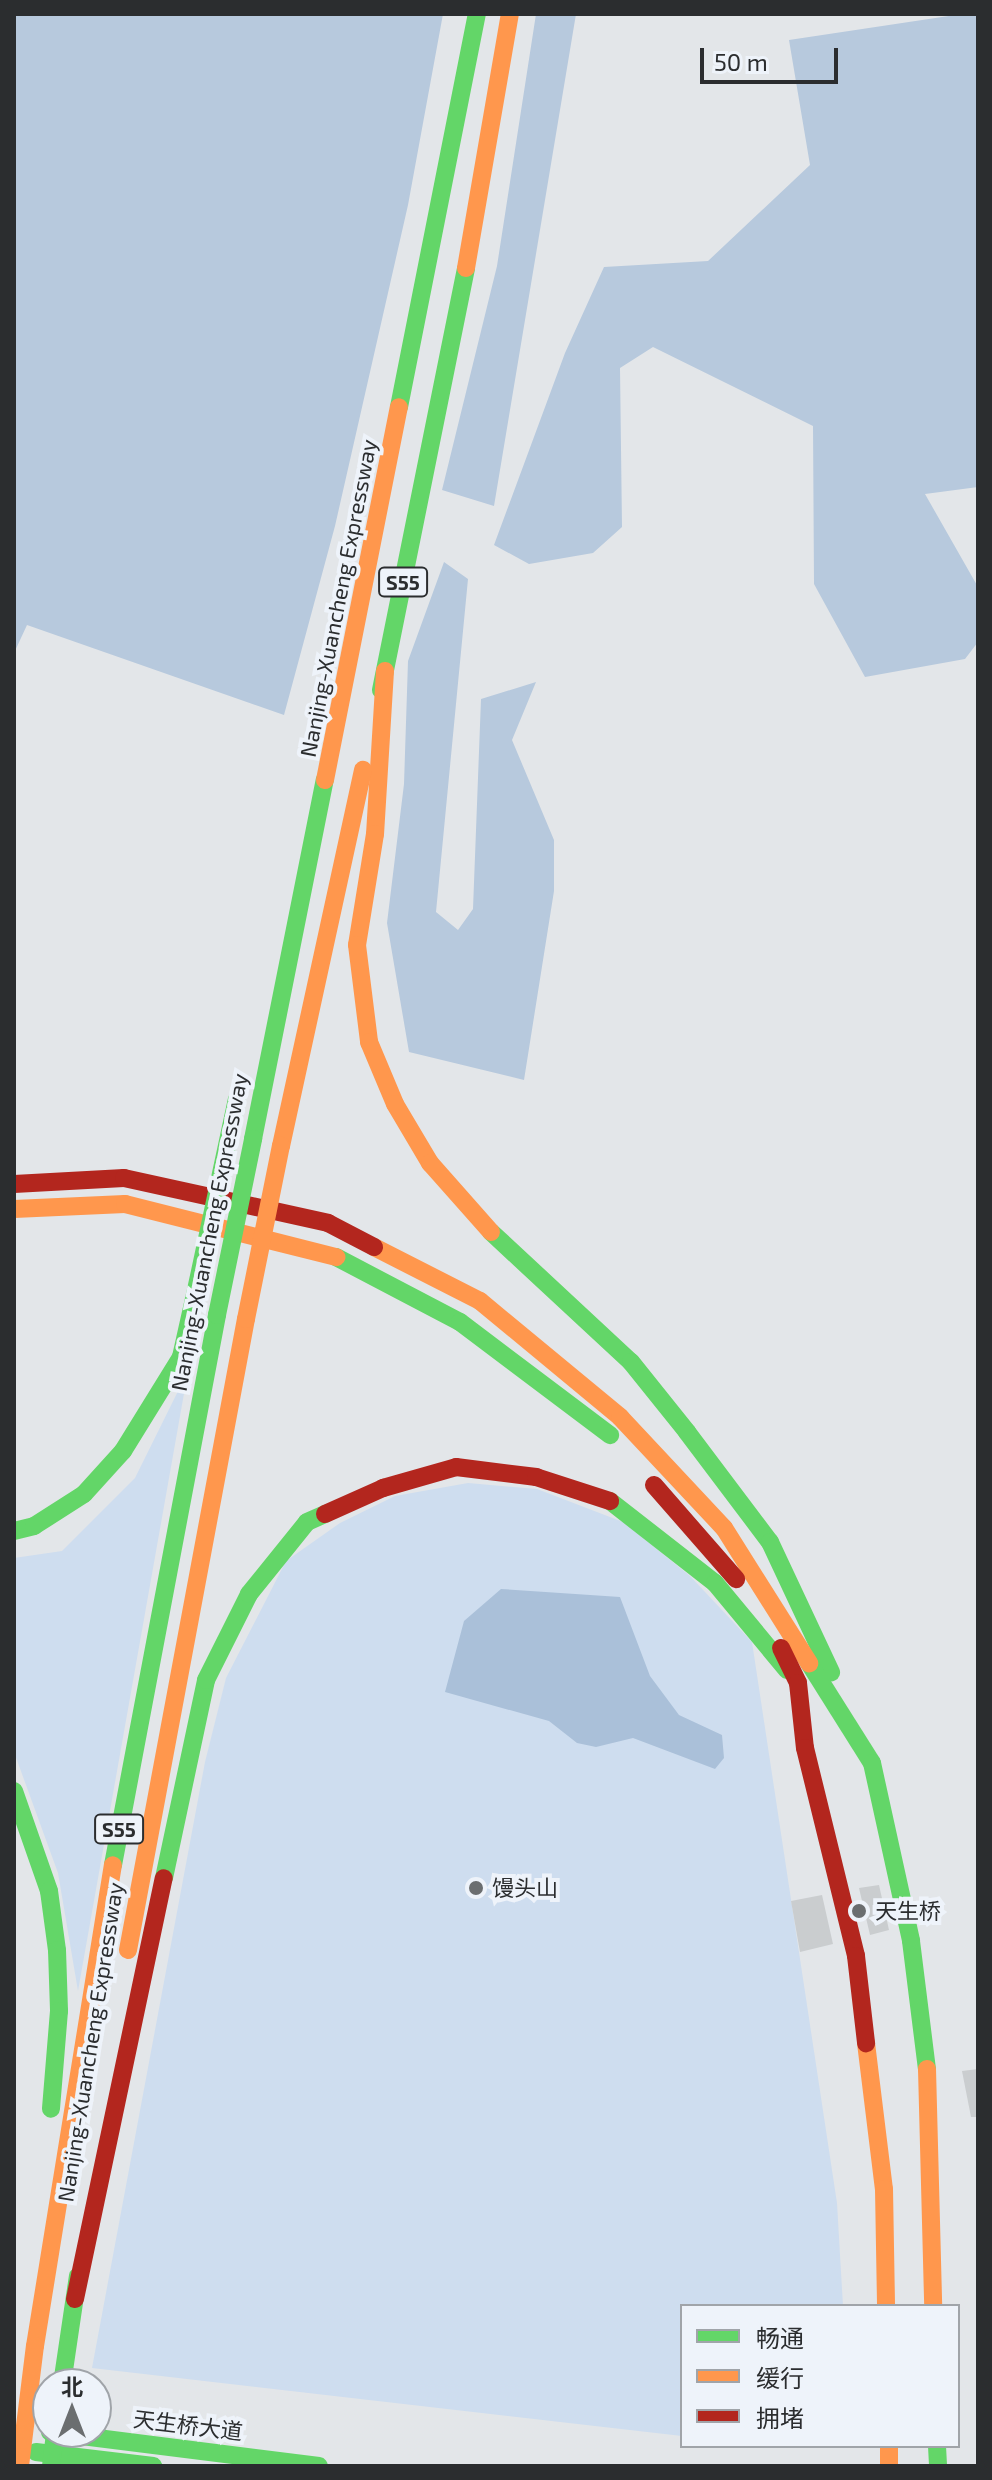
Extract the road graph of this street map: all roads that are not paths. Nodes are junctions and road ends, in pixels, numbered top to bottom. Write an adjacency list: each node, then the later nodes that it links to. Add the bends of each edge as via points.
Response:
1 (477, 14): 4 (main road, Nanjing-Xuancheng Expressway / S55)
2 (510, 14): 3 (main road, Nanjing-Xuancheng Expressway / S55, via 477,216)
3 (385, 671): 11 (main road, via 375,834 357,945 369,1042 395,1104 430,1163 486,1227 631,1362 770,1542 821,1641); 15 (main road, Nanjing-Xuancheng Expressway / S55, bridge, via 246,1319 134,1911)
4 (329, 767): 5 (main road); 18 (main road, Nanjing-Xuancheng Expressway / S55, bridge, via 217,1315)
5 (250, 1054)
6 (239, 1092): 9 (main road, bridge, via 181,1357 123,1451 84,1494 34,1526)
7 (14, 1184): 11 (main road, via 124,1178 328,1223 480,1301 620,1417 724,1528)
8 (14, 1209): 10 (main road, via 125,1204 323,1250 460,1322 610,1436 763,1613)
9 (14, 1531)
10 (798, 1683): 15 (main road, via 715,1583 613,1502 536,1477 456,1467 383,1488 307,1522 249,1594 206,1680); 16 (main road, via 805,1748 856,1956 884,2189)
11 (845, 1713): 17 (main road, via 872,1763 921,2005 930,2092)
12 (14, 1791): 13 (main road, via 49,1891 57,1950 59,2025)
13 (49, 2129)
14 (45, 2160): 18 (main road)
15 (75, 2299): 19 (main road, Nanjing-Xuancheng Expressway / S55)
16 (886, 2304)
17 (933, 2304)
18 (27, 2344): 20 (main road); 23 (main road, Nanjing-Xuancheng Expressway / S55, bridge)
19 (64, 2368)
20 (14, 2392)
21 (112, 2440): 25 (main road, 天生桥大道)
22 (14, 2449): 24 (main road, 天生桥大道)
23 (20, 2466)
24 (153, 2466)
25 (319, 2466)

